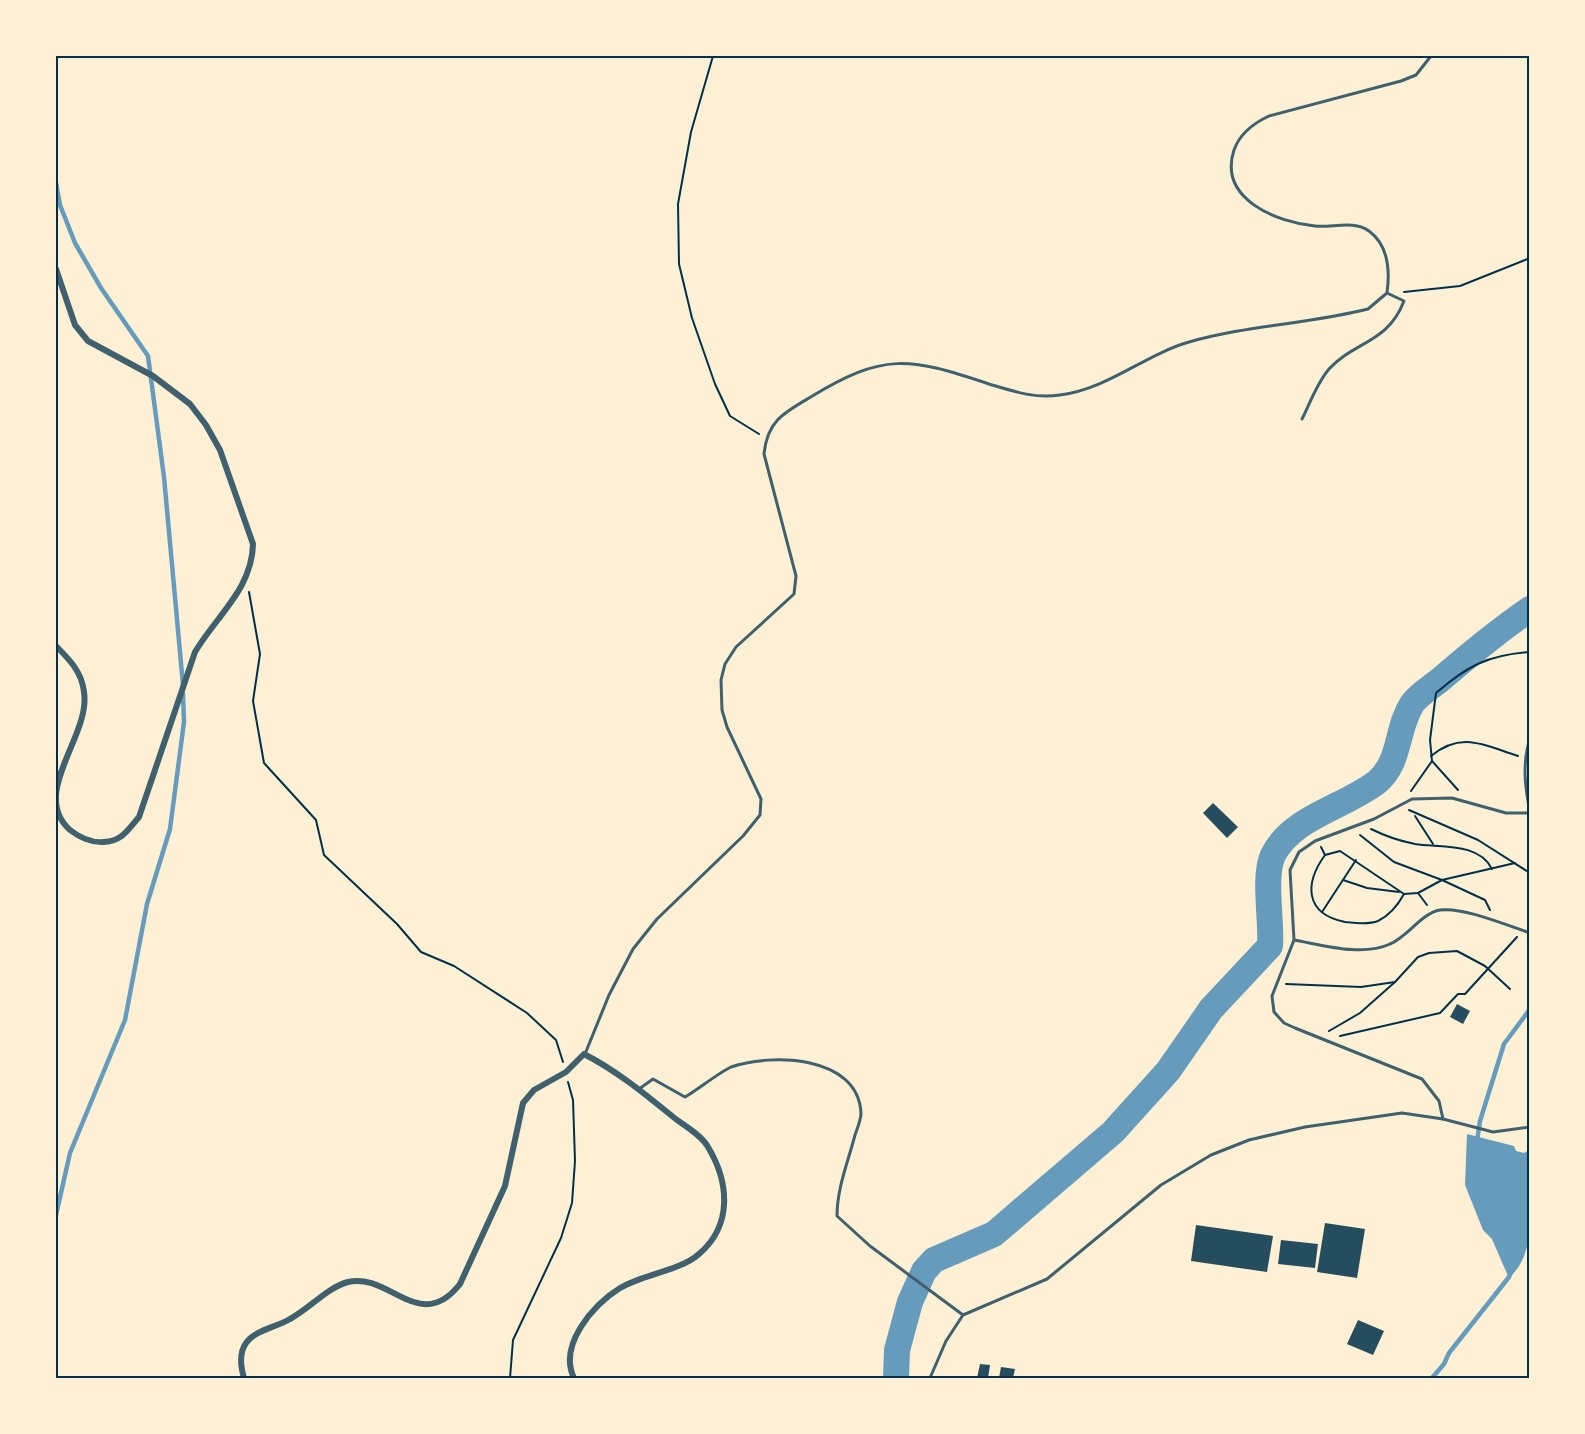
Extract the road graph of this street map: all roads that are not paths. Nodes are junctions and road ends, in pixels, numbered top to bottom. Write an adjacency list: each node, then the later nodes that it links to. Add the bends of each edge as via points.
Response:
1 (1431, 56): 3 (lane, via 1416,75 1401,81 1252,124 1234,149 1232,172 1237,190 1255,206 1279,218 1315,226 1354,225 1367,229 1382,243 1389,282)
2 (56, 269): 5 (street, via 75,325 88,341 153,376 190,404 206,425 223,459 253,544 247,580 195,652 139,817 121,839 102,843 78,837 62,823 56,810 58,782 84,710 77,668)
3 (1387, 293): 4 (lane, via 1404,301 1397,318 1330,369); 10 (lane, via 1368,309 1336,317 1294,320 1188,342 1140,361 1116,378 1061,395 1023,394 929,365 885,362 838,380 774,422 765,438 764,454 796,576 794,594 736,647 721,680 722,710 761,800 760,815 633,948)
4 (1302, 419)
5 (56, 646)
6 (1530, 738): 7 (lane, via 1524,757 1524,786)
7 (1530, 813): 9 (lane, via 1506,813 1462,799 1412,799 1364,824 1315,841 1299,852 1290,870)
8 (1530, 933): 9 (lane, via 1472,912 1439,910 1391,944 1375,948 1342,948)
9 (1294, 940): 12 (lane, via 1272,996 1274,1012 1284,1023 1422,1079 1439,1101)
10 (584, 1054): 11 (street); 15 (street, via 523,1103 505,1186 460,1284 451,1295 429,1305 360,1281 346,1282 246,1343 241,1358)
11 (639, 1089): 14 (lane, via 653,1079 685,1097 728,1068 757,1060 794,1060 824,1067 843,1078 856,1096 861,1114 837,1200 837,1216 870,1246); 16 (street, via 707,1145 724,1182 721,1220 718,1231 697,1256 620,1288 599,1307 573,1342)
12 (1443, 1119): 13 (lane, via 1492,1132); 14 (lane, via 1402,1113 1305,1127 1249,1140 1211,1155 1161,1185 1047,1280)
13 (1530, 1127)
14 (963, 1315): 17 (lane)
15 (244, 1378)
16 (573, 1378)
17 (930, 1378)

